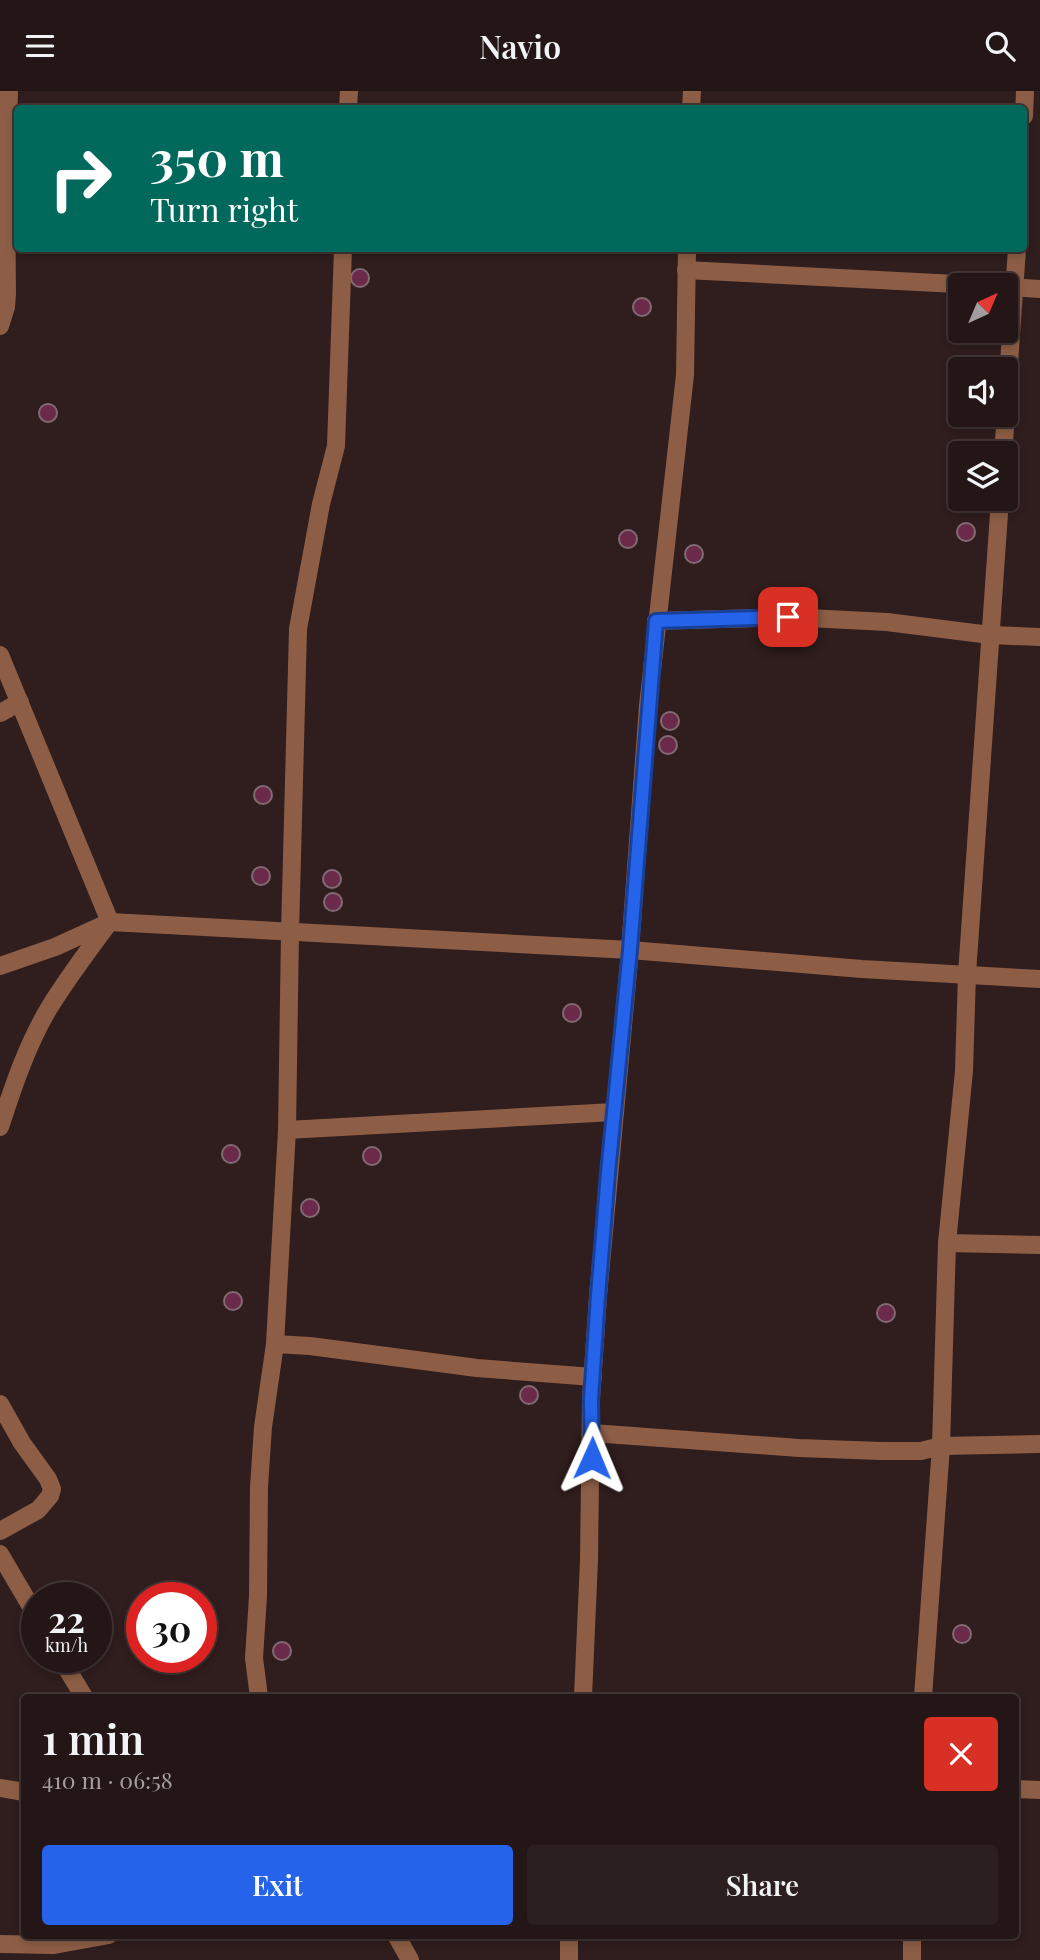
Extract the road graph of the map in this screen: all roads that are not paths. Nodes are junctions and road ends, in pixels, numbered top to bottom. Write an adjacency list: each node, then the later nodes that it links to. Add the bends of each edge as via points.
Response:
1 (9, 91): 10 (street, via 7,294)
2 (343, 252): 19 (street, via 336,446 298,629)
3 (687, 252): 5 (street)
4 (1016, 252): 6 (street)
5 (686, 270): 7 (street); 12 (street, via 685,375)
6 (1013, 273)
7 (948, 284)
8 (1018, 288): 9 (street)
9 (1040, 289)
10 (0, 326)
11 (999, 511): 13 (street)
12 (656, 621): 13 (street, via 800,618 887,622); 20 (street)
13 (990, 635): 14 (street); 22 (street)
14 (1040, 637)
15 (0, 655): 16 (street)
16 (20, 702): 17 (street); 18 (street)
17 (0, 713)
18 (110, 922): 19 (street); 21 (street); 25 (street, via 47,1011)
19 (290, 933): 20 (street); 26 (street)
20 (630, 950): 22 (street); 24 (street)
21 (0, 967)
22 (968, 974): 23 (street); 27 (street, via 963,1084)
23 (1040, 979)
24 (614, 1112): 26 (street); 30 (street)
25 (0, 1127)
26 (288, 1130): 29 (street)
27 (947, 1243): 28 (street); 34 (street)
28 (1040, 1245)
29 (275, 1344): 30 (street); 40 (street, via 259,1487 254,1658)
30 (593, 1377): 32 (street)
31 (0, 1404): 35 (street, via 52,1489 38,1510)
32 (592, 1433): 34 (street, via 799,1448 921,1451); 41 (street)
33 (1040, 1444): 34 (street)
34 (941, 1446): 42 (street)
35 (0, 1531)
36 (0, 1554): 37 (street)
37 (21, 1590)
38 (70, 1673): 39 (street)
39 (82, 1694)
40 (259, 1694)
41 (583, 1694)
42 (923, 1694)
43 (0, 1788): 46 (street)
44 (1019, 1789): 45 (street)
45 (1040, 1790)
46 (21, 1792)
47 (96, 1939): 52 (street)
48 (398, 1939): 53 (street)
49 (569, 1939): 54 (street)
50 (912, 1939): 55 (street)
51 (0, 1944): 52 (street)
52 (55, 1952)
53 (410, 1960)
54 (569, 1960)
55 (912, 1960)

